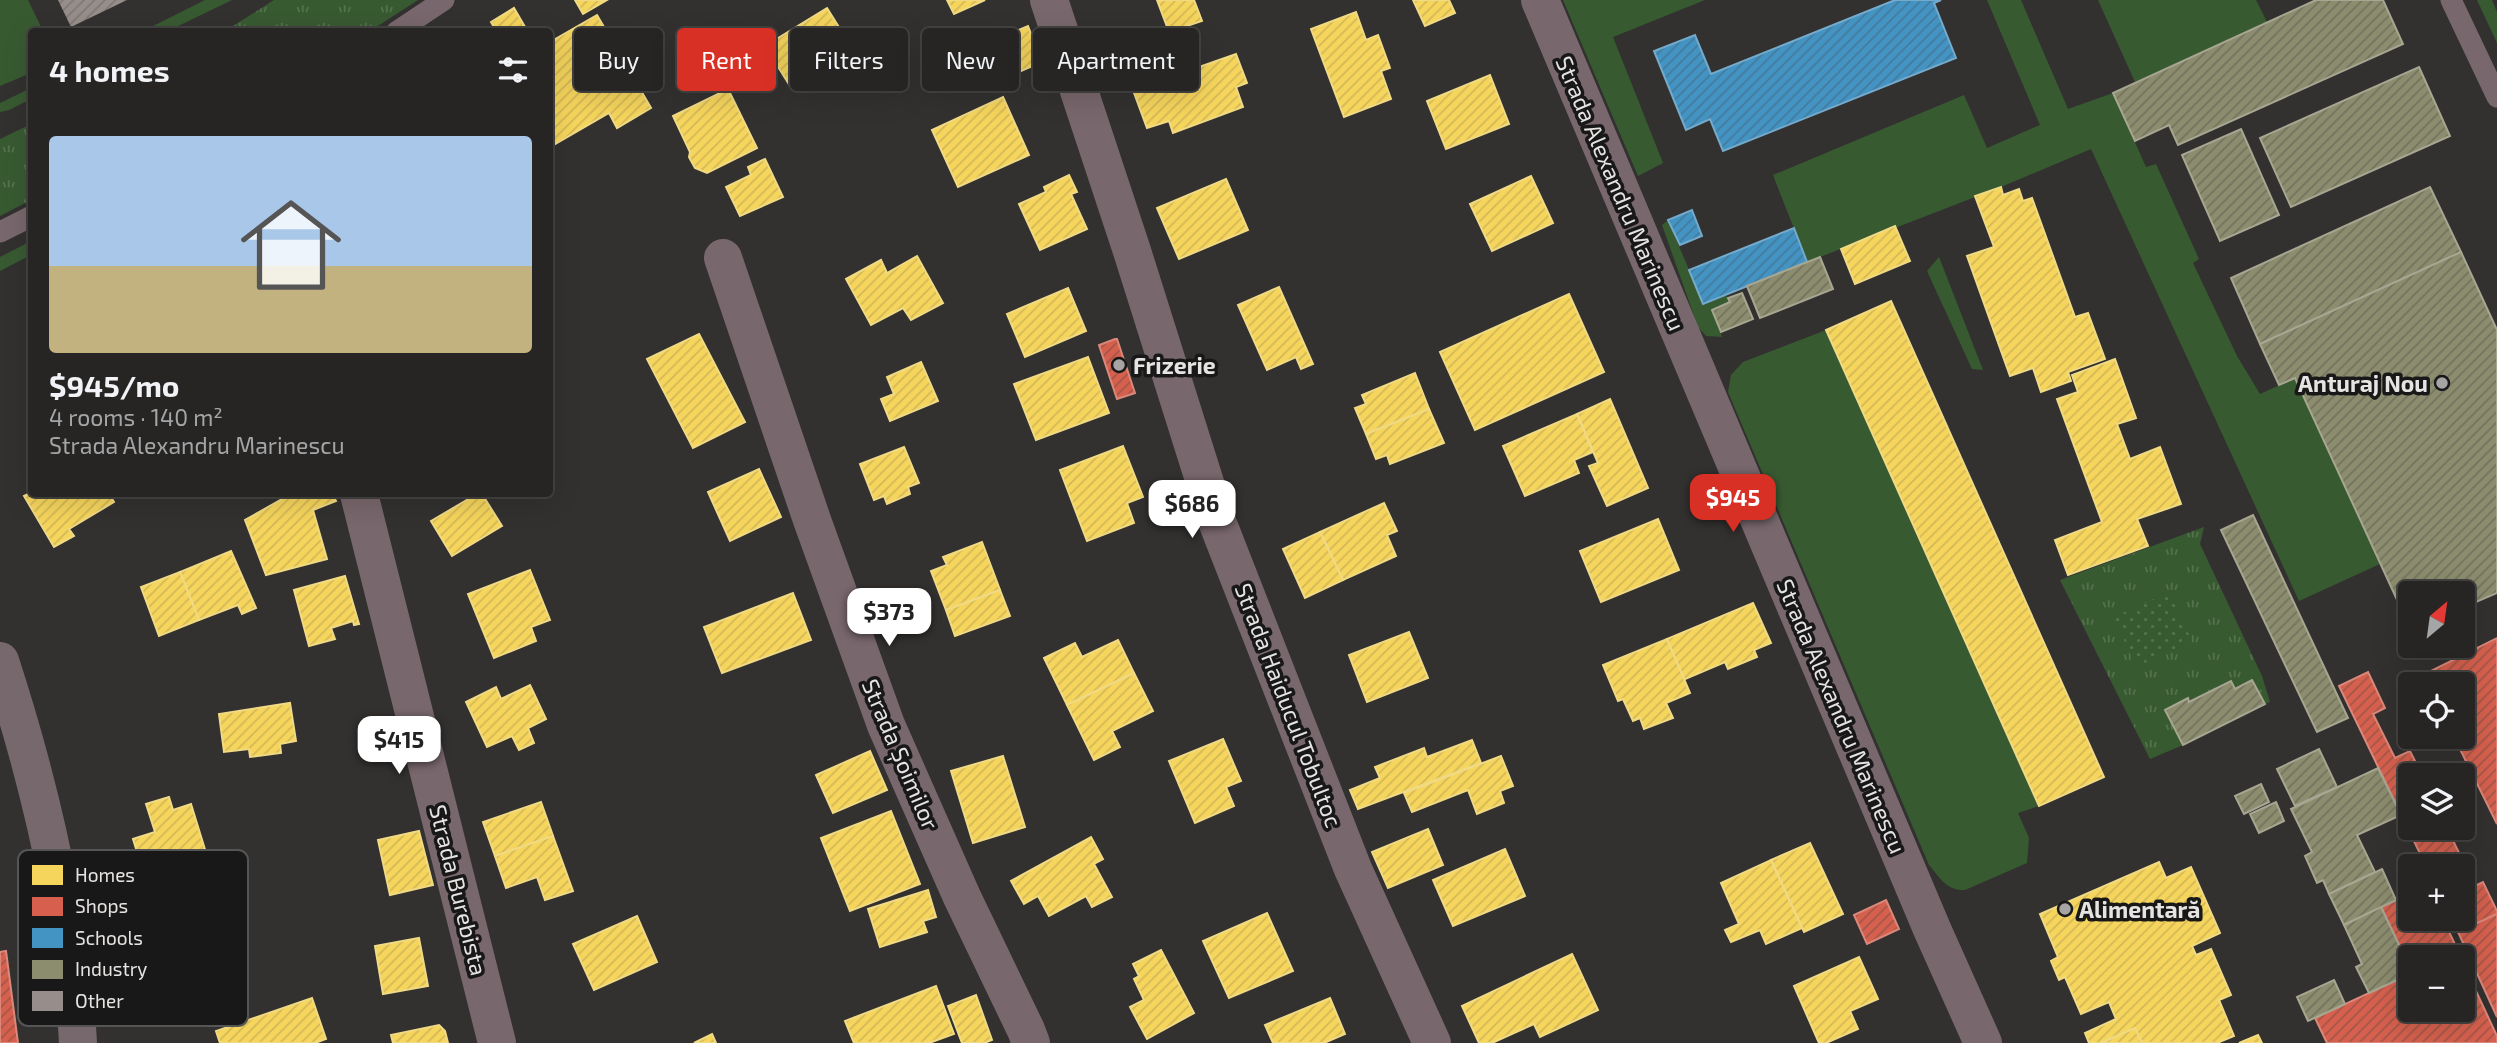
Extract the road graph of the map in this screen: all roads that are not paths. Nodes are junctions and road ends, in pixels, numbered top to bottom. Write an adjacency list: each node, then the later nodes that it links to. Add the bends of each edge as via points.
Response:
1 (444, 0): 5 (lane)
2 (1049, 0): 15 (street, Strada Haiducul Tobultoc, via 1218,524 1353,869)
3 (1540, 0): 16 (street, Strada Alexandru Marinescu)
4 (2451, 0): 6 (lane)
5 (402, 28)
6 (2497, 97)
7 (28, 218): 8 (lane)
8 (0, 232)
9 (723, 258): 14 (street, Strada Șoimilor, via 886,725)
10 (360, 497): 13 (street, Strada Burebista)
11 (0, 661): 12 (main road)
12 (51, 850)
13 (497, 1043)
14 (1031, 1043)
15 (1432, 1043)
16 (1983, 1043)

